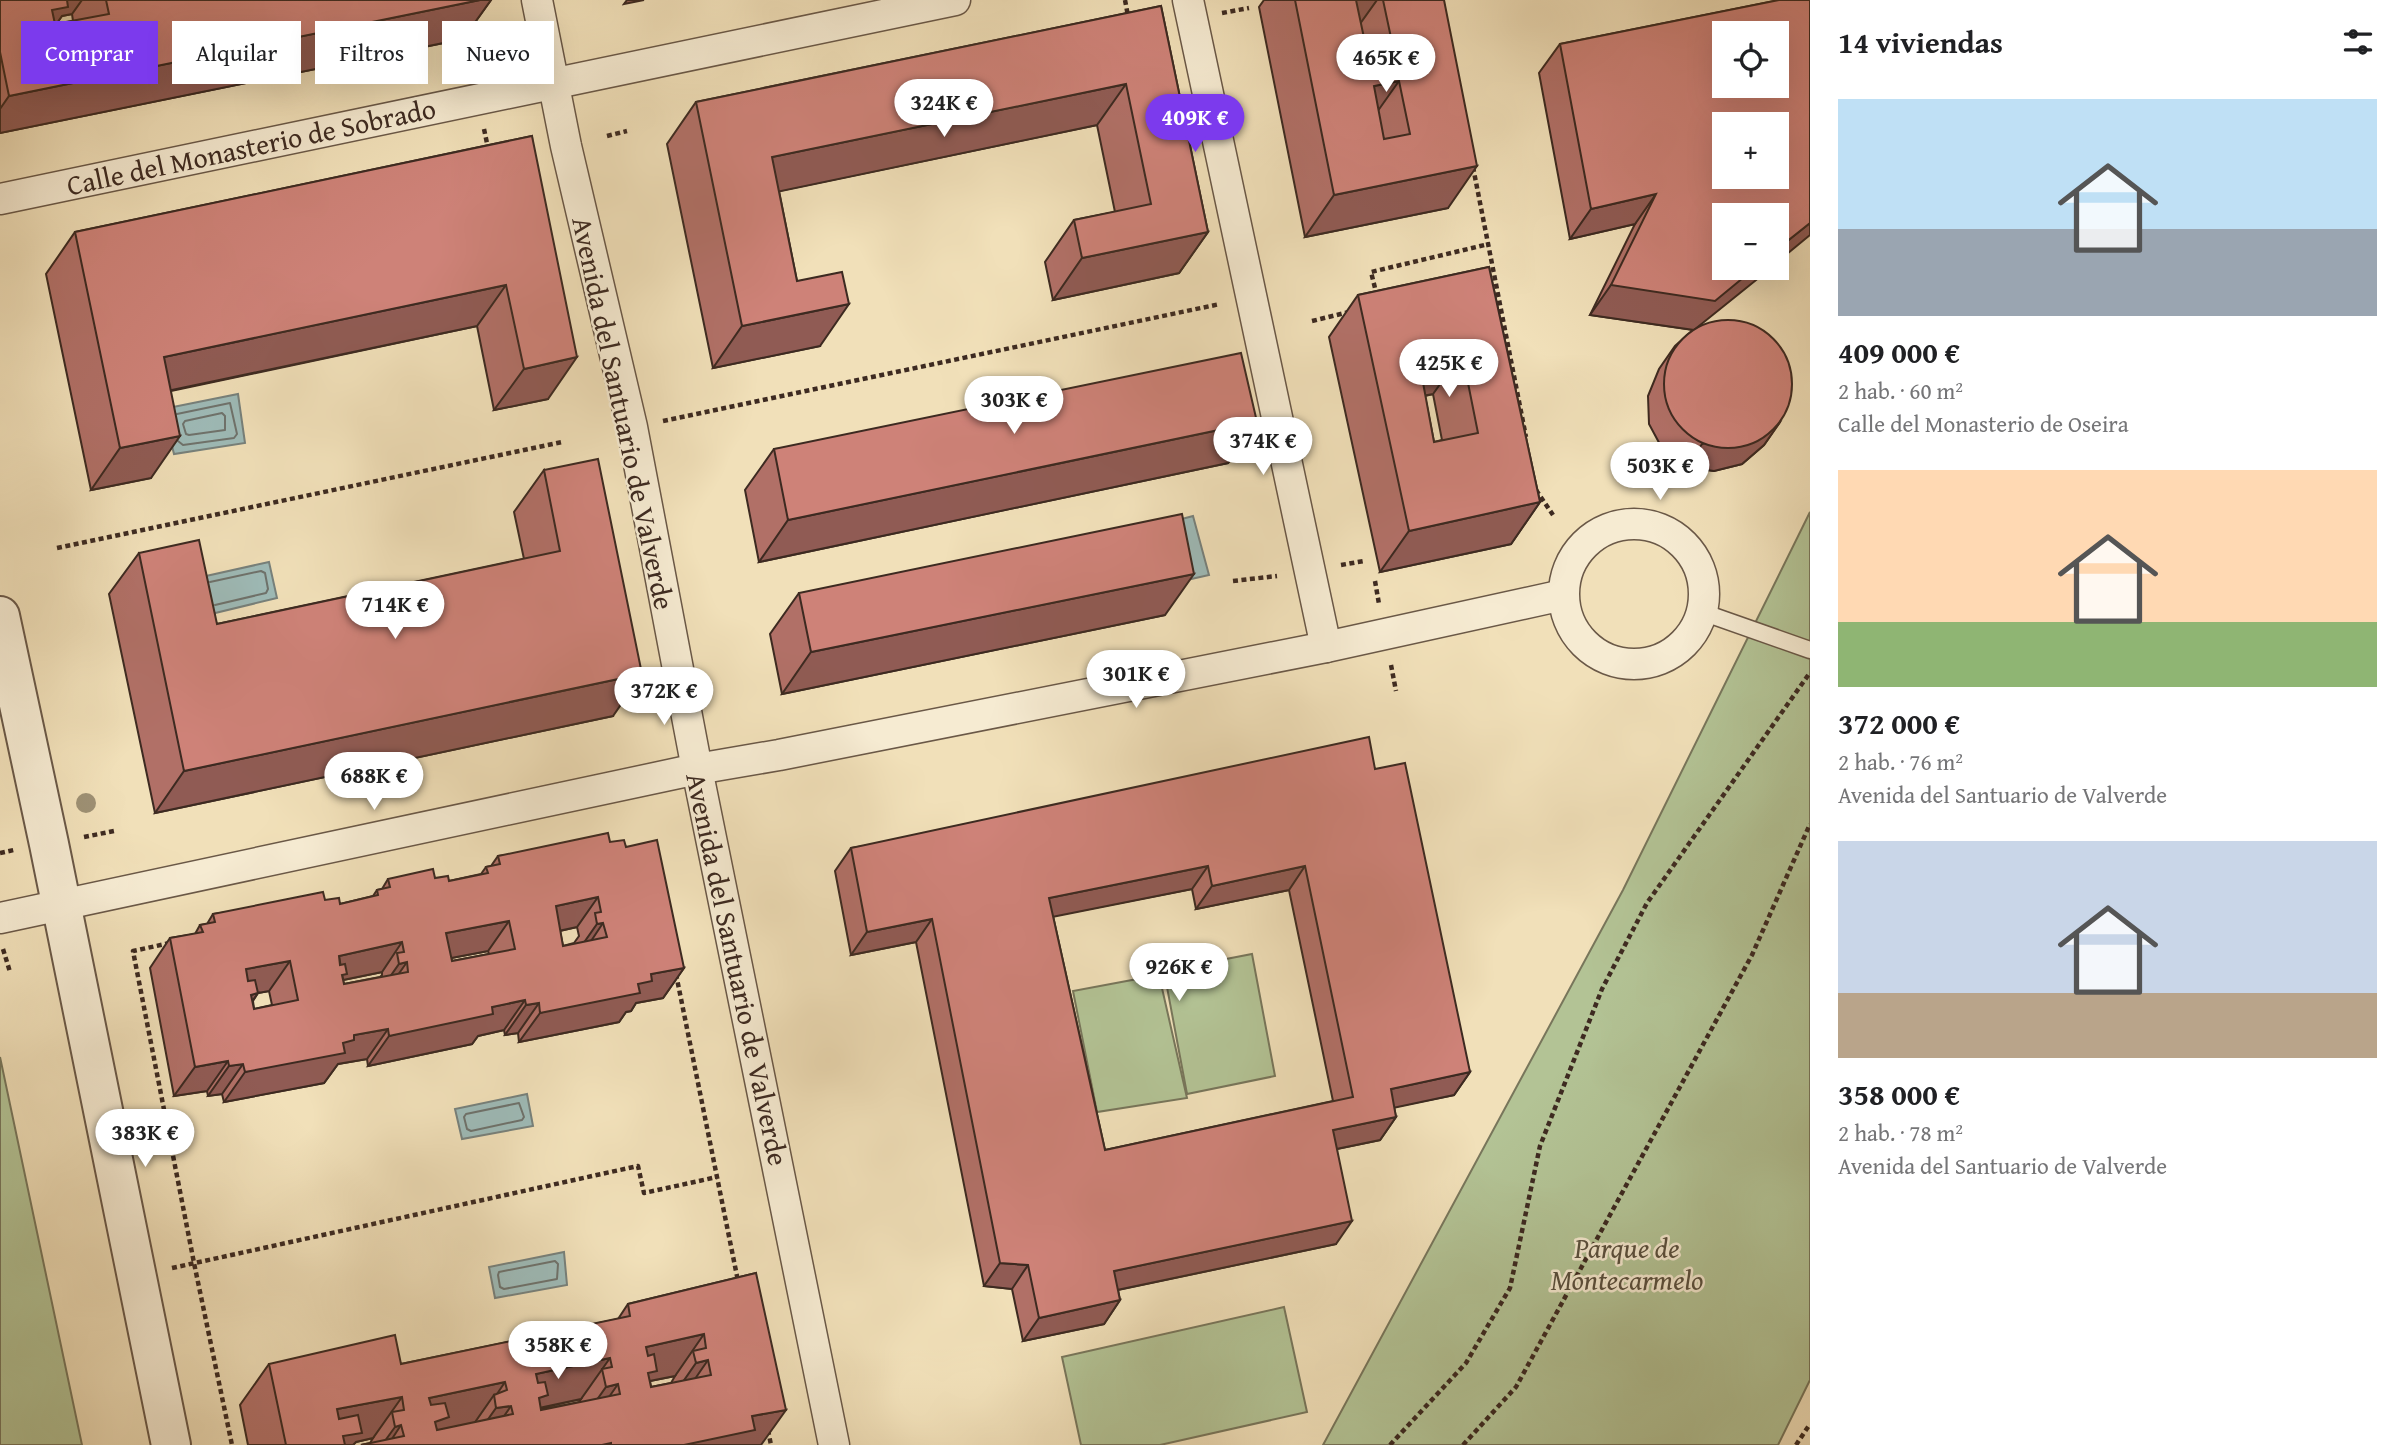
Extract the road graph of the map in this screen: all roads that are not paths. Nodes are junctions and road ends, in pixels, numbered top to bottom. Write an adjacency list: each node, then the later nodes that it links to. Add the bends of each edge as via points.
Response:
1 (537, 0): 4 (street, Avenida del Santuario de Valverde)
2 (955, 0): 5 (street, Calle del Monasterio de Sobrado)
3 (1188, 0): 12 (street)
4 (541, 21)
5 (554, 83)
6 (548, 84): 8 (street, Calle del Monasterio de Sobrado)
7 (553, 84): 14 (street, Avenida del Santuario de Valverde, via 632,428)
8 (0, 199)
9 (1563, 595): 10 (street, via 1577,637 1614,662 1658,660 1678,649); 10 (street, via 1566,571 1596,534 1618,524 1643,523 1665,530 1685,545 1698,564 1704,588); 12 (street)
10 (1702, 612): 13 (lane)
11 (0, 616): 15 (street)
12 (1326, 646): 14 (street)
13 (1810, 650)
14 (697, 769): 15 (street); 18 (street, Avenida del Santuario de Valverde)
15 (61, 905): 16 (street); 17 (street)
16 (0, 918)
17 (171, 1445)
18 (834, 1445)

